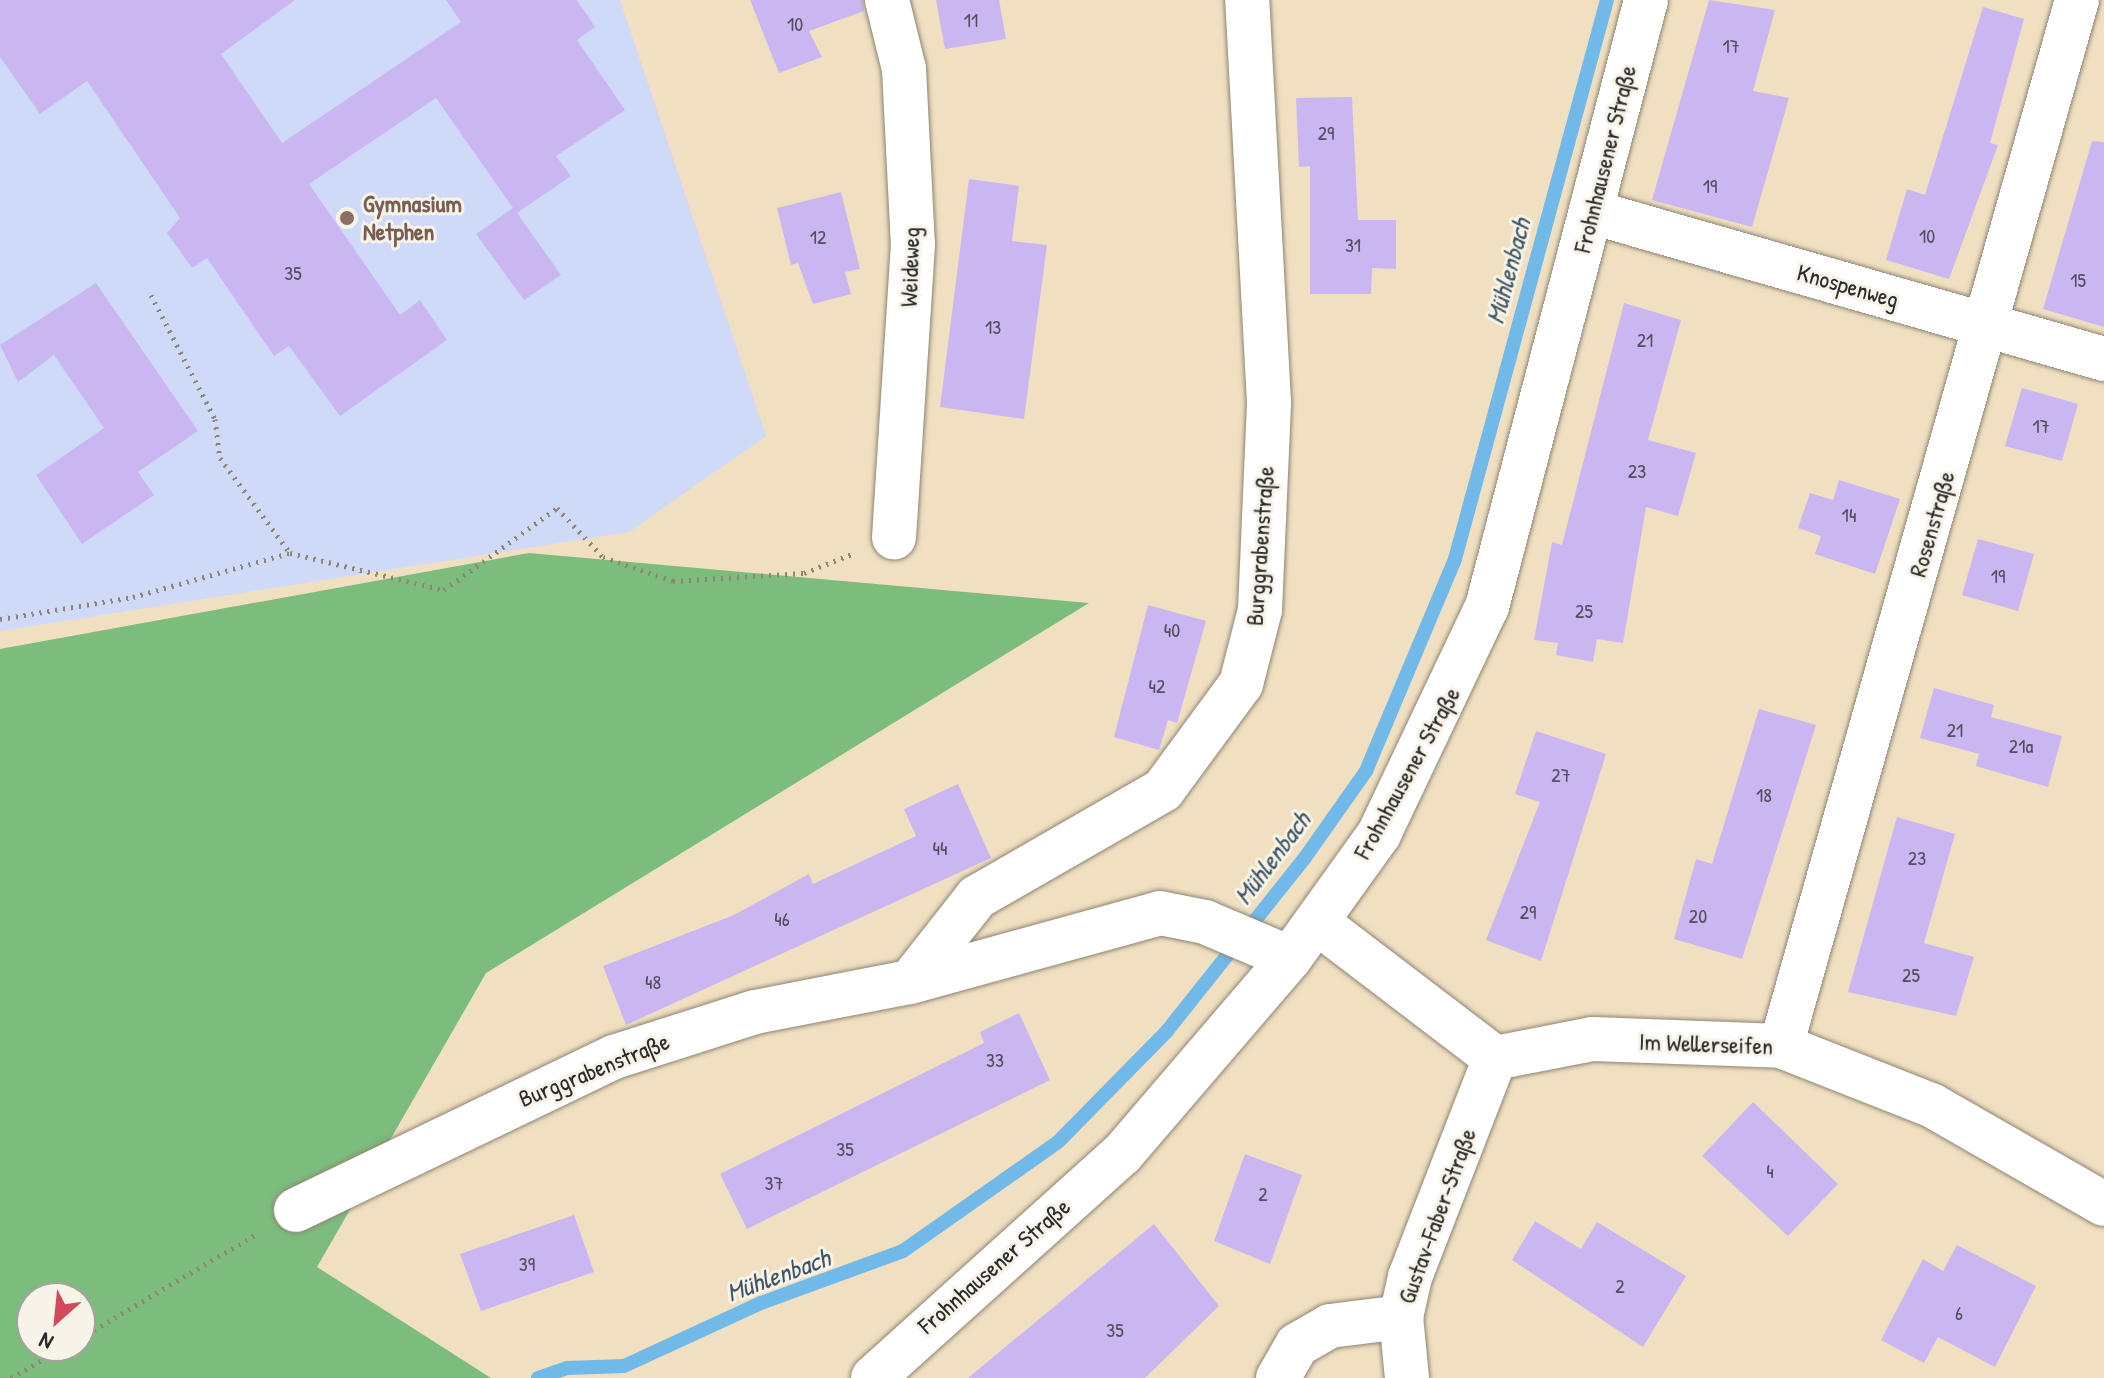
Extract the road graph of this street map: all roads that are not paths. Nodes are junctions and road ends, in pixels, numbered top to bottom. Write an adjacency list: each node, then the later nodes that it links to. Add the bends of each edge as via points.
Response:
1 (887, 0): 8 (street, Weideweg, via 904,69 913,244)
2 (1247, 0): 11 (street, Burggrabenstraße, via 1269,402 1260,610 1241,684 1163,790 977,897)
3 (1646, 0): 5 (street, Frohnhausener Straße)
4 (2077, 0): 6 (street, Rosenstraße)
5 (1592, 212): 6 (street, Knospenweg); 9 (street, Frohnhausener Straße, via 1464,668 1379,834)
6 (1987, 327): 7 (street, Knospenweg); 12 (street, Rosenstraße)
7 (2104, 359)
8 (894, 537)
9 (1318, 923): 10 (street, Frohnhausener Straße); 13 (street)
10 (1290, 958): 11 (street, Burggrabenstraße, via 1205,922 1160,913); 17 (street, Frohnhausener Straße, via 1122,1154)
11 (910, 982): 15 (street, Burggrabenstraße, via 755,1012 614,1057)
12 (1781, 1046): 13 (street, Im Wellerseifen, via 1593,1039); 14 (street, Im Wellerseifen, via 1933,1106)
13 (1495, 1058): 16 (street, Gustav-Faber-Straße)
14 (2104, 1204)
15 (296, 1210)
16 (1401, 1317): 18 (street, via 1330,1326 1297,1345); 19 (street, Gustav-Faber-Straße)
17 (873, 1378)
18 (1278, 1378)
19 (1407, 1378)

